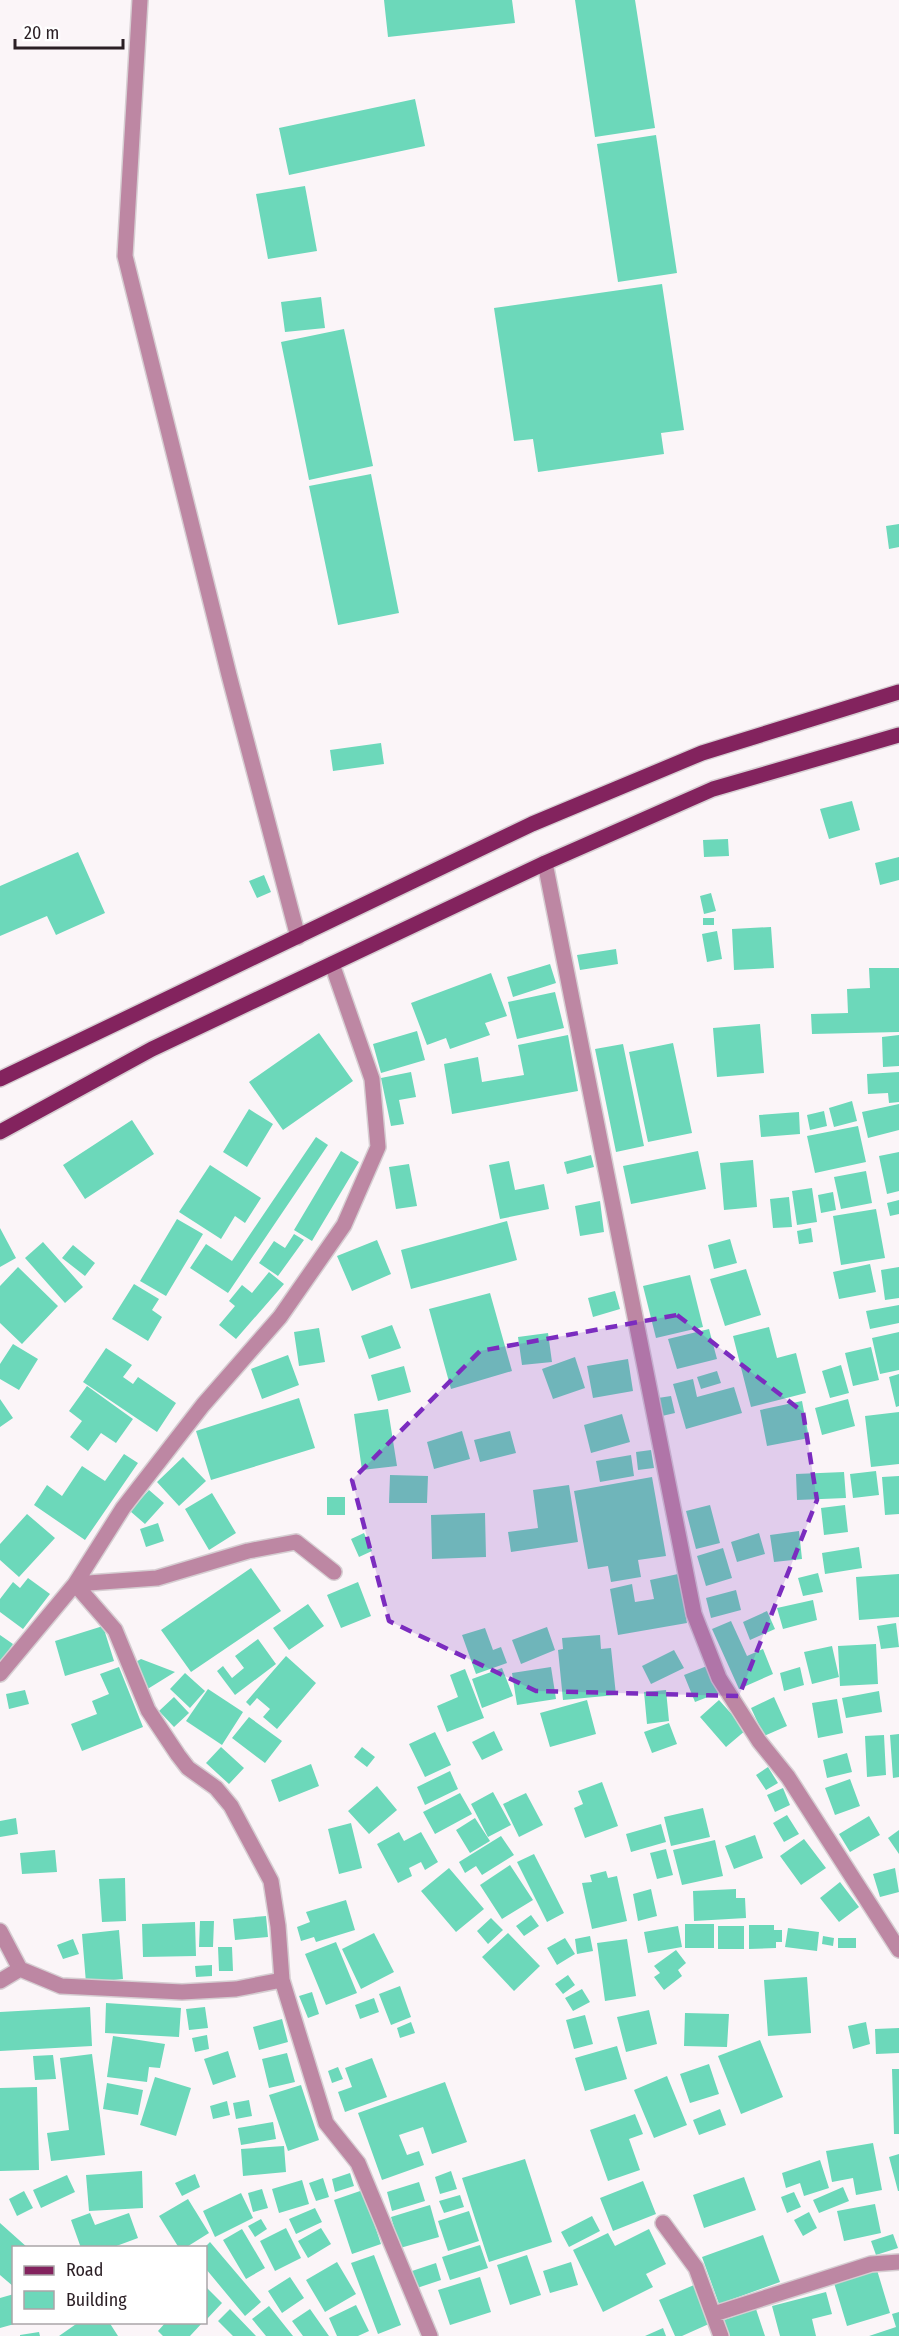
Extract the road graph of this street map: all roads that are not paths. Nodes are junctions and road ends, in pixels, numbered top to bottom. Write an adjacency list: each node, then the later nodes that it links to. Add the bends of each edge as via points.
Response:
1 (140, 0): 5 (street, via 125,256)
2 (899, 693): 5 (main road, via 702,753 532,824)
3 (899, 735): 4 (main road, via 713,789)
4 (545, 863): 6 (main road); 13 (street, via 694,1614 719,1678)
5 (298, 936): 7 (main road)
6 (332, 964): 8 (main road, via 152,1049); 10 (street, via 372,1079 378,1147 344,1225 280,1317 203,1405 123,1508)
7 (0, 1079)
8 (0, 1132)
9 (334, 1572): 10 (street, via 296,1542 248,1551 157,1578)
10 (75, 1584): 11 (street); 15 (street, via 115,1630 148,1710 188,1768 216,1788 231,1806 271,1881)
11 (0, 1674)
12 (0, 1931): 14 (street)
13 (899, 1950)
14 (20, 1969): 15 (street, via 61,1986 182,1992 236,1989); 16 (street)
15 (282, 1980): 20 (street, via 326,2123 358,2163)
16 (0, 1981)
17 (663, 2223): 19 (street, via 696,2268)
18 (899, 2262): 19 (street, via 871,2264)
19 (714, 2314): 21 (street)
20 (430, 2336)
21 (722, 2336)

